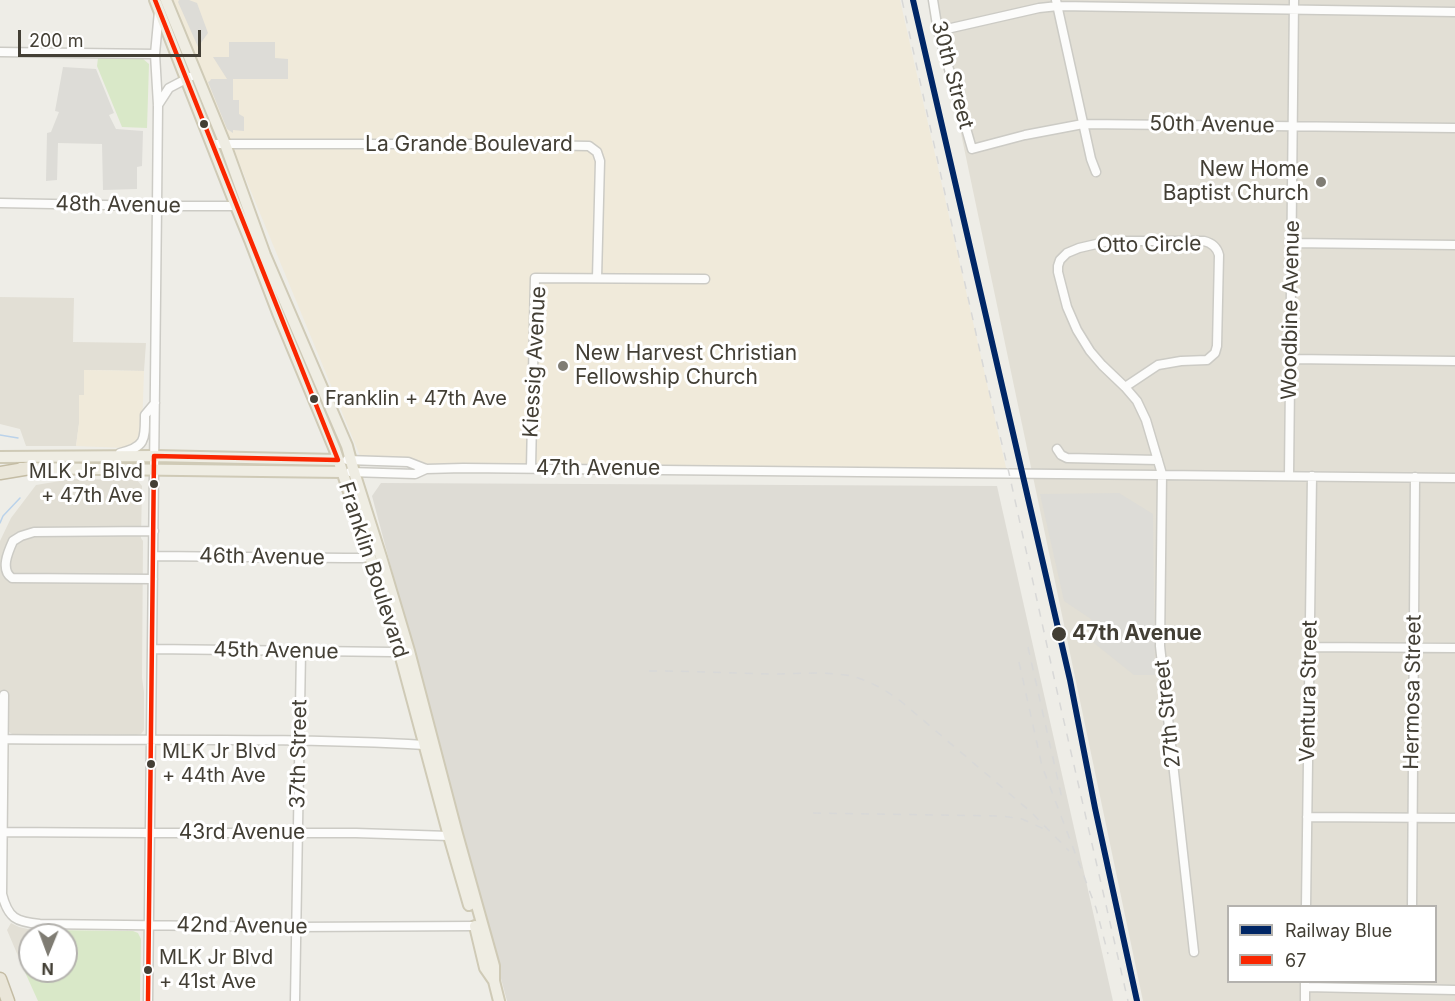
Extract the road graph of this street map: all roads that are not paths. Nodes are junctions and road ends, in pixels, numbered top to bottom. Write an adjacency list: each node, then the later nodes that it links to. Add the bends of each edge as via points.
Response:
1 (155, 0): 8 (main road, Franklin Boulevard)
2 (166, 0): 13 (main road, Franklin Boulevard)
3 (933, 0): 10 (street, 30th Street)
4 (1294, 0): 7 (street, Woodbine Avenue)
5 (1057, 3): 6 (street); 10 (street); 15 (street)
6 (1109, 4): 7 (street)
7 (1294, 10): 9 (street); 16 (street, Woodbine Avenue)
8 (159, 11): 12 (street); 13 (main road, Franklin Boulevard)
9 (1455, 12)
10 (938, 31): 20 (street, 30th Street)
11 (0, 52): 12 (street)
12 (154, 54): 14 (street)
13 (191, 76): 14 (street, via 169,88); 18 (main road, Franklin Boulevard); 19 (main road, Franklin Boulevard)
14 (158, 105): 23 (street)
15 (1083, 124): 16 (street, 50th Avenue); 20 (street, 50th Avenue); 21 (street)
16 (1292, 126): 17 (street, 50th Avenue); 25 (street, Woodbine Avenue)
17 (1455, 128)
18 (212, 144): 19 (street, La Grande Boulevard); 24 (main road, Franklin Boulevard)
19 (225, 144): 27 (street, La Grande Boulevard, via 589,146 600,161); 38 (main road, Franklin Boulevard, via 265,255)
20 (972, 149)
21 (1096, 172)
22 (0, 203): 23 (street, 48th Avenue)
23 (157, 206): 24 (street, 48th Avenue); 32 (street)
24 (236, 206): 37 (main road, Franklin Boulevard)
25 (1291, 243): 26 (street); 29 (street, Woodbine Avenue)
26 (1455, 245)
27 (597, 278): 28 (street, Kiessig Avenue); 42 (street, Kiessig Avenue, via 535,278)
28 (705, 279)
29 (1290, 359): 30 (street); 49 (street, Woodbine Avenue)
30 (1455, 361)
31 (1125, 387): 31 (street, Otto Circle, via 1090,351 1077,330 1058,272 1060,260 1079,248 1105,242 1211,243 1219,255 1215,353 1207,360 1158,364); 39 (street, Otto Circle, via 1143,412)
32 (155, 403): 34 (street); 36 (street, via 145,415 140,445)
33 (1057, 449): 39 (street, via 1067,458)
34 (154, 456): 36 (main road, 47th Avenue); 37 (main road, 47th Avenue); 44 (street)
35 (0, 457): 36 (main road, 47th Avenue)
36 (106, 457)
37 (338, 460): 38 (street, 47th Avenue); 45 (main road, Franklin Boulevard)
38 (351, 460): 43 (street, 47th Avenue, via 408,462); 46 (main road, Franklin Boulevard)
39 (1158, 460): 48 (street, Otto Circle)
40 (0, 467): 41 (main road, 47th Avenue)
41 (30, 468): 44 (main road, 47th Avenue); 47 (highway)
42 (531, 468): 43 (street, 47th Avenue); 48 (street, 47th Avenue)
43 (426, 469): 46 (street, 47th Avenue, via 415,474)
44 (154, 470): 45 (main road, 47th Avenue); 53 (street)
45 (342, 472): 46 (street, 47th Avenue); 55 (main road, Franklin Boulevard)
46 (354, 472): 58 (main road, Franklin Boulevard)
47 (0, 473)
48 (1162, 474): 49 (street, 47th Avenue); 83 (street, 27th Street, via 1160,646)
49 (1289, 476): 50 (street, 47th Avenue)
50 (1312, 476): 51 (street, 47th Avenue); 59 (street, Ventura Street)
51 (1415, 477): 52 (street, 47th Avenue); 60 (street, Hermosa Street)
52 (1455, 478)
53 (154, 531): 54 (street); 57 (street, via 34,532 13,541 4,568 12,578)
54 (154, 556): 55 (street, 46th Avenue); 57 (street)
55 (370, 556): 56 (main road, Franklin Boulevard)
56 (376, 575): 58 (main road); 64 (main road, Franklin Boulevard)
57 (153, 579): 62 (street)
58 (400, 623): 65 (main road, via 400,637 411,672); 85 (main road, Franklin Boulevard, via 494,966)
59 (1310, 647): 60 (street); 71 (street, Ventura Street)
60 (1414, 648): 61 (street); 72 (street, Hermosa Street)
61 (1455, 648)
62 (153, 649): 63 (street, 45th Avenue); 68 (street)
63 (301, 651): 64 (street, 45th Avenue); 69 (street, 37th Street)
64 (400, 651): 65 (main road, Franklin Boulevard)
65 (410, 687): 70 (main road, Franklin Boulevard)
66 (4, 695): 67 (street)
67 (2, 739): 68 (street); 74 (street)
68 (151, 740): 69 (street); 75 (street)
69 (298, 741): 70 (street); 76 (street, 37th Street)
70 (424, 745): 77 (main road, Franklin Boulevard)
71 (1307, 817): 72 (street); 78 (street, Ventura Street)
72 (1412, 818): 73 (street); 79 (street, Hermosa Street)
73 (1455, 818)
74 (1, 832): 75 (street, 43rd Avenue); 80 (street, 42nd Avenue, via 2,894 10,915 17,920 40,924)
75 (149, 833): 76 (street, 43rd Avenue); 80 (street)
76 (297, 833): 77 (street, 43rd Avenue); 82 (street, 37th Street)
77 (449, 836): 81 (main road, Franklin Boulevard)
78 (1306, 905)
79 (1412, 905)
80 (149, 925): 82 (street, 42nd Avenue); 90 (street)
81 (476, 926): 82 (street, 42nd Avenue); 85 (main road, Franklin Boulevard, via 485,968)
82 (296, 927): 91 (street, 37th Street)
83 (1194, 952)
84 (0, 979): 89 (highway)
85 (494, 981): 92 (main road, Franklin Boulevard)
86 (1305, 984): 87 (street); 93 (street)
87 (1412, 985): 88 (street)
88 (1455, 990)
89 (8, 1001)
90 (148, 1001)
91 (295, 1001)
92 (499, 1001)
93 (1305, 1001)

